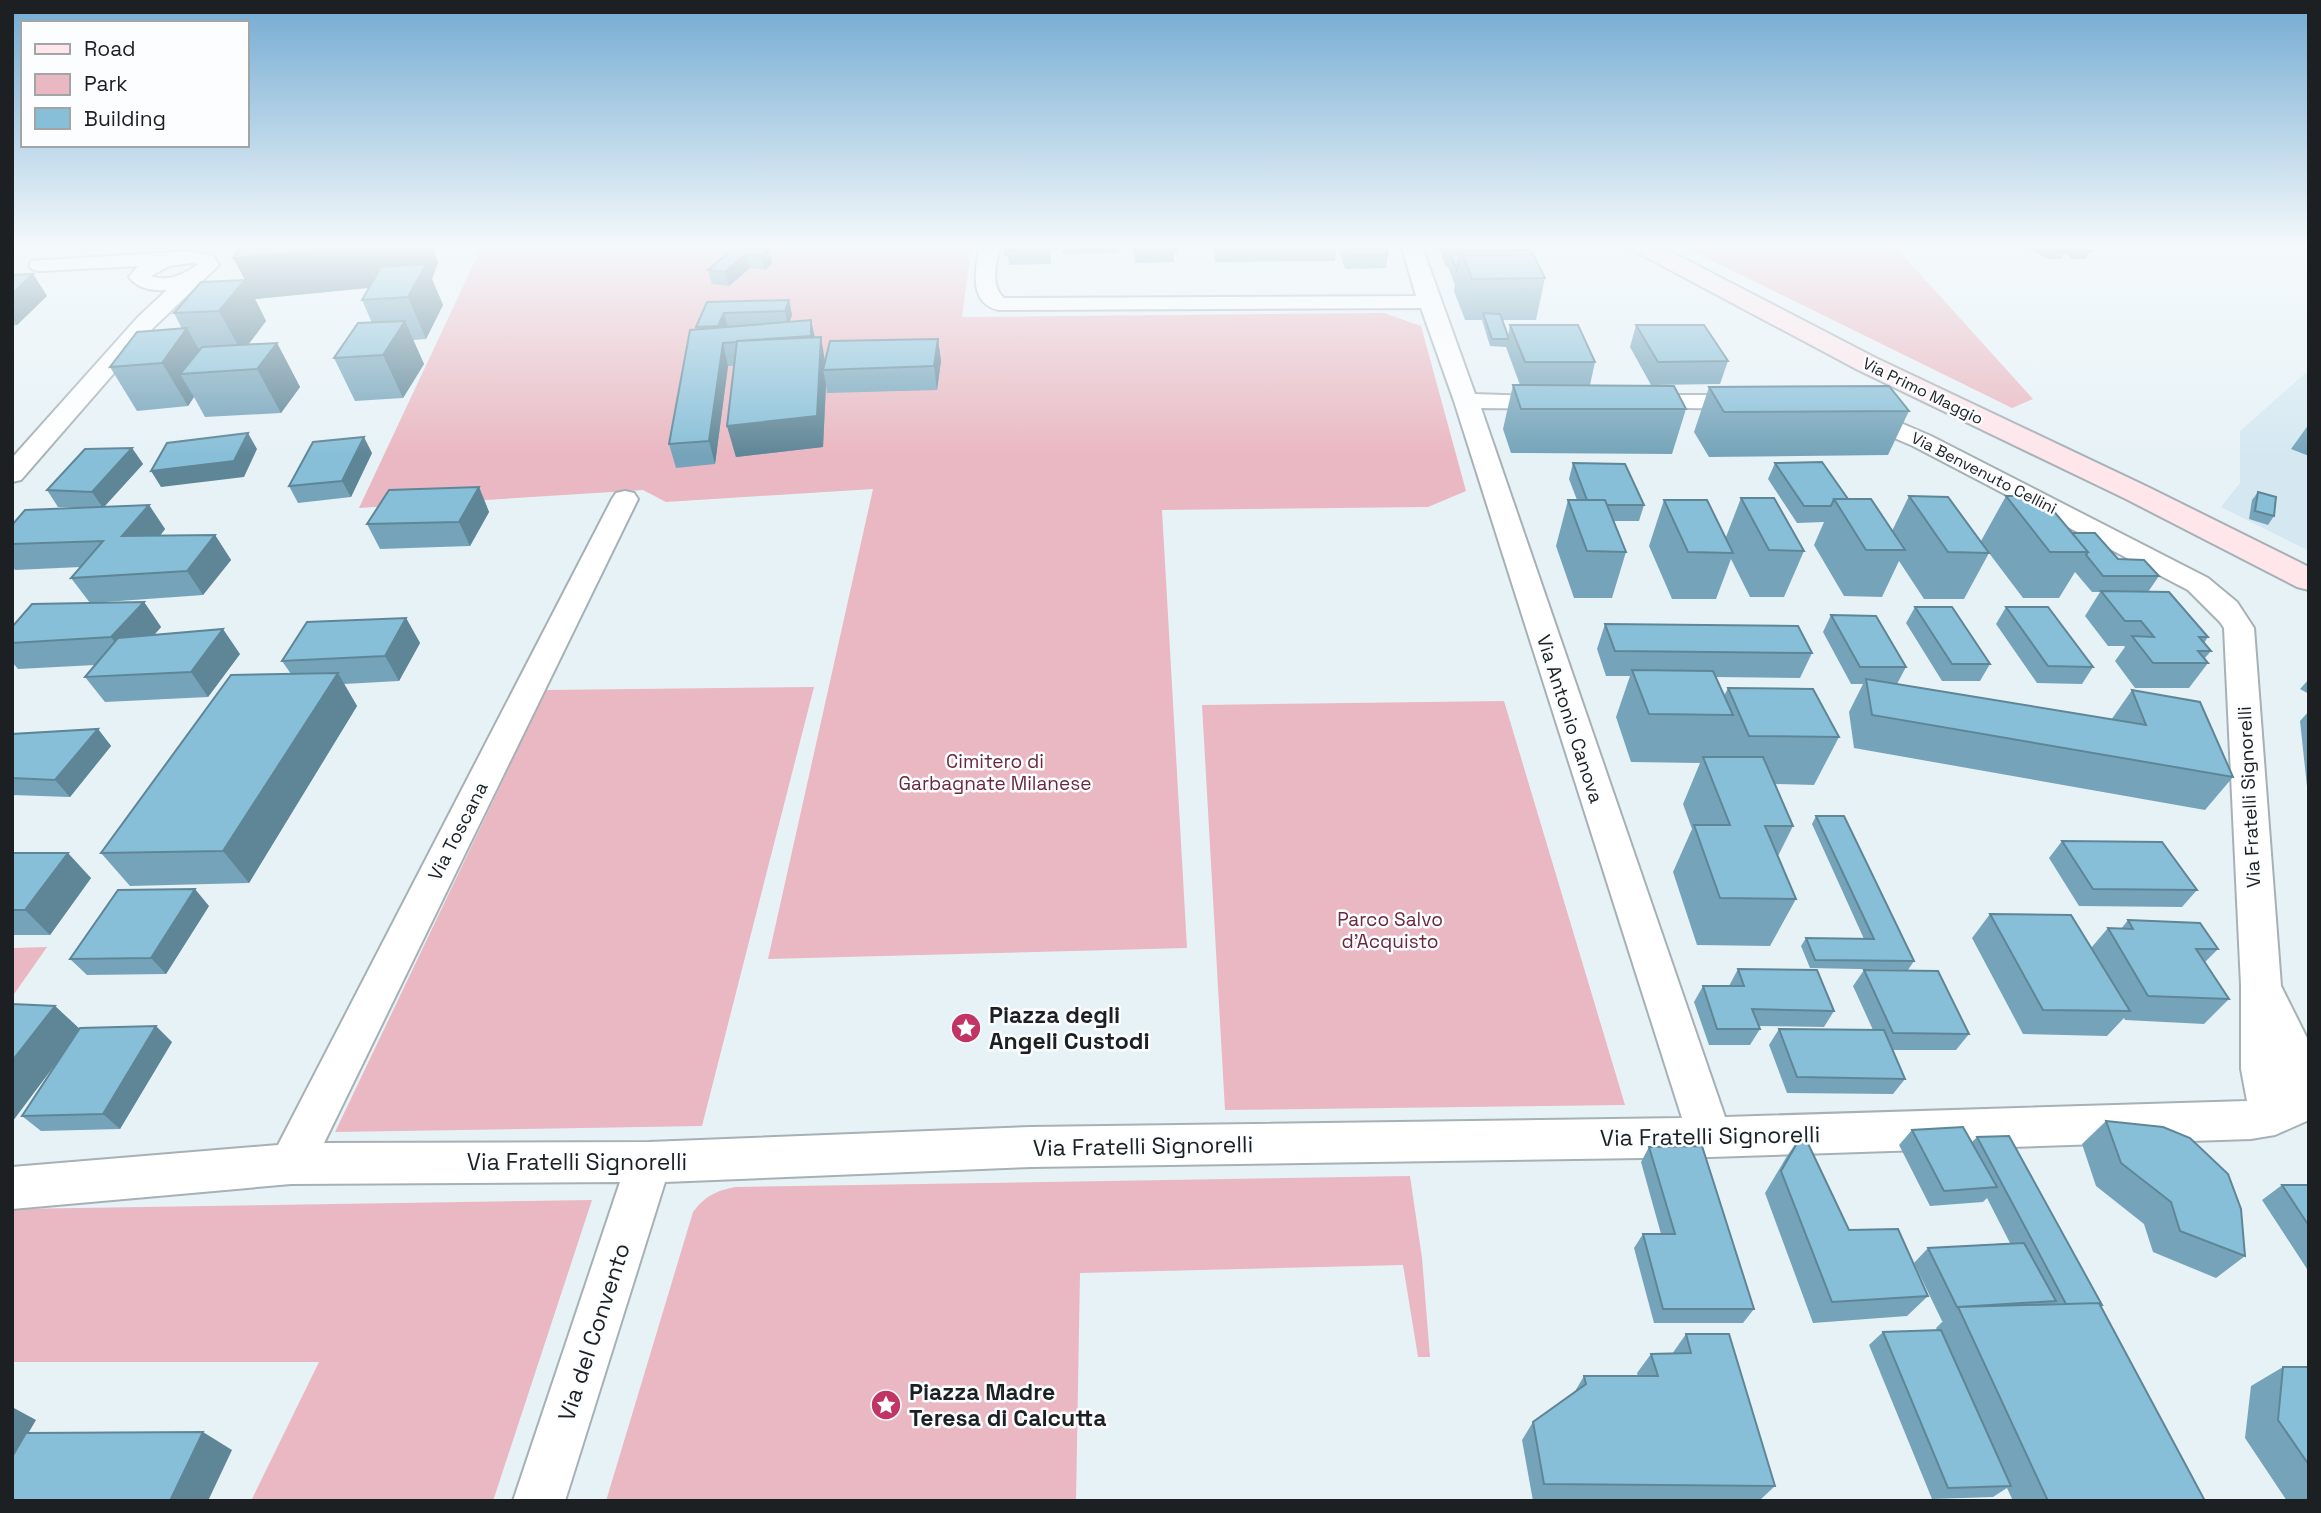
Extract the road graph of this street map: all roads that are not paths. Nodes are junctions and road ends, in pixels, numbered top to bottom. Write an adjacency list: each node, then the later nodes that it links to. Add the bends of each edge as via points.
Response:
1 (145, 315): 5 (street)
2 (152, 315): 5 (street)
3 (1434, 315): 6 (street, Via Antonio Canova)
4 (1773, 315): 12 (street, Via Primo Maggio)
5 (146, 322): 11 (street)
6 (1466, 401): 7 (street); 20 (street, Via Antonio Canova)
7 (1574, 402)
8 (1614, 402): 9 (street)
9 (1772, 402)
10 (1840, 410): 16 (street, Via Benvenuto Cellini, via 1893,426 2198,584)
11 (12, 474)
12 (2137, 493): 14 (street, Via Primo Maggio); 15 (street, Via Primo Maggio)
13 (625, 499): 22 (street, Via Toscana)
14 (2309, 565)
15 (2309, 580)
16 (2228, 610): 17 (street, Via Fratelli Signorelli, via 2239,628)
17 (2262, 988): 18 (street, Via Fratelli Signorelli); 19 (street, Via Fratelli Signorelli, via 2263,1087)
18 (2299, 1056): 19 (street, Via Fratelli Signorelli, via 2300,1101)
19 (2275, 1116): 20 (street, Via Fratelli Signorelli, via 2202,1123)
20 (1710, 1137): 21 (street, Via Fratelli Signorelli, via 1031,1147)
21 (649, 1162): 22 (street, Via Fratelli Signorelli); 24 (street, Via del Convento)
22 (291, 1164): 23 (street, Via Fratelli Signorelli)
23 (12, 1188)
24 (539, 1501)

